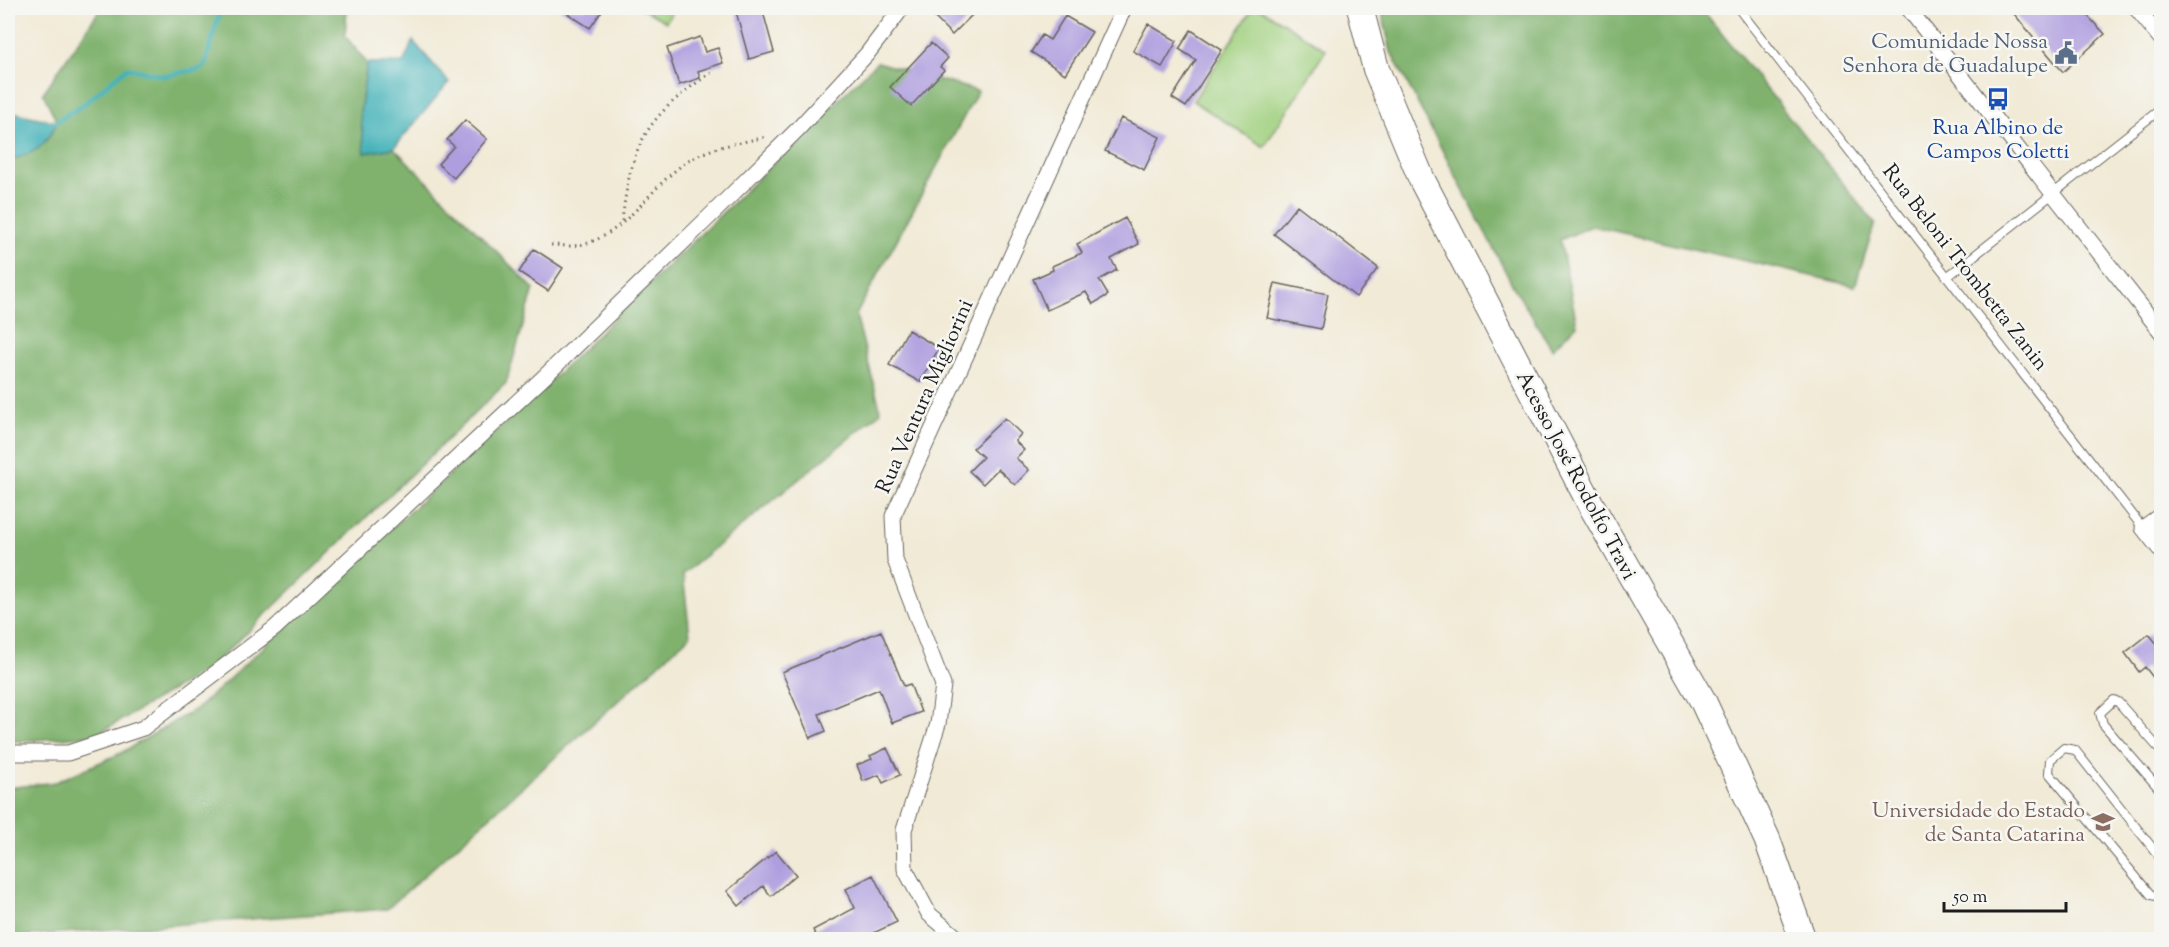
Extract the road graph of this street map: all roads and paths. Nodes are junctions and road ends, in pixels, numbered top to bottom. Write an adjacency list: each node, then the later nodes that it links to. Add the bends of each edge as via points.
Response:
1 (902, 8): 10 (street, via 867,54)
2 (1124, 8): 24 (street, Rua Ventura Migliorini, via 893,516 895,560 943,685 938,724 904,830 905,869 929,914)
3 (1360, 8): 25 (highway, Acesso José Rodolfo Travi, via 1376,69 1422,180 1591,505 1703,701 1767,839)
4 (1738, 8): 14 (lane, Rua Beloni Trombetta Zanin)
5 (1908, 8): 11 (street)
6 (2136, 8): 7 (street)
7 (2162, 40)
8 (711, 73): 12 (path, via 659,114 641,141 627,176)
9 (2162, 108): 11 (lane)
10 (798, 129): 12 (path, via 708,151 687,162); 20 (street, via 544,377 274,628 143,728 68,753)
11 (2053, 194): 14 (lane); 15 (street)
12 (622, 223): 13 (path, via 605,235 578,245)
13 (551, 245)
14 (1947, 277): 17 (lane, Rua Beloni Trombetta Zanin)
15 (2162, 333)
16 (2162, 514): 17 (street)
17 (2143, 528): 18 (street, Rua Beloni Trombetta Zanin)
18 (2162, 552)
19 (2162, 752): 21 (lane, via 2118,702 2114,700 2100,713 2103,724)
20 (8, 753)
21 (2162, 792)
22 (2162, 860): 23 (lane, via 2075,750 2064,748 2050,760 2049,773 2151,895)
23 (2162, 897)
24 (960, 939)
25 (1803, 939)

